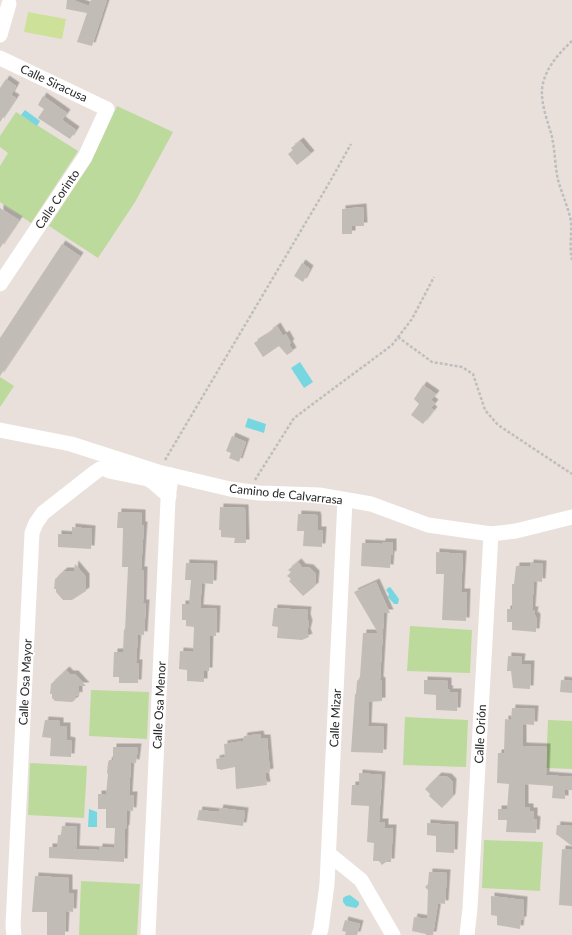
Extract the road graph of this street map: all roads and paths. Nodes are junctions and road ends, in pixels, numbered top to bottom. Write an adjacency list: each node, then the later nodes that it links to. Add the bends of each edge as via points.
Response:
1 (8, 4): 2 (street)
2 (0, 35)
3 (572, 41): 7 (path, via 546,72 542,89 558,180 571,223)
4 (0, 58): 5 (street, Calle Siracusa)
5 (107, 109): 9 (street, Calle Corinto, via 85,157)
6 (351, 144): 12 (path, via 324,192)
7 (572, 260)
8 (434, 277): 10 (path, via 412,318)
9 (0, 284)
10 (398, 337): 13 (path, via 432,362 462,367 473,374 485,410 498,425); 14 (path, via 392,345 294,418 256,477)
11 (0, 430): 12 (street, Camino de Calvarrasa, via 71,444)
12 (146, 472): 14 (street, Camino de Calvarrasa); 15 (street, Calle Osa Menor); 15 (street); 20 (street, Calle Osa Mayor, via 121,468 100,469 43,512 32,533)
13 (572, 474)
14 (251, 492): 16 (street, Camino de Calvarrasa, via 319,495)
15 (169, 496): 21 (street, Calle Osa Menor)
16 (345, 500): 18 (street, Camino de Calvarrasa, via 370,504 428,525); 19 (street, Calle Mizar)
17 (572, 517): 18 (street, Camino de Calvarrasa)
18 (491, 534): 24 (street, Calle Orión)
19 (329, 854): 22 (street, Calle Mizar); 23 (street, via 361,880)
20 (14, 930)
21 (148, 935)
22 (319, 935)
23 (393, 935)
24 (467, 935)

